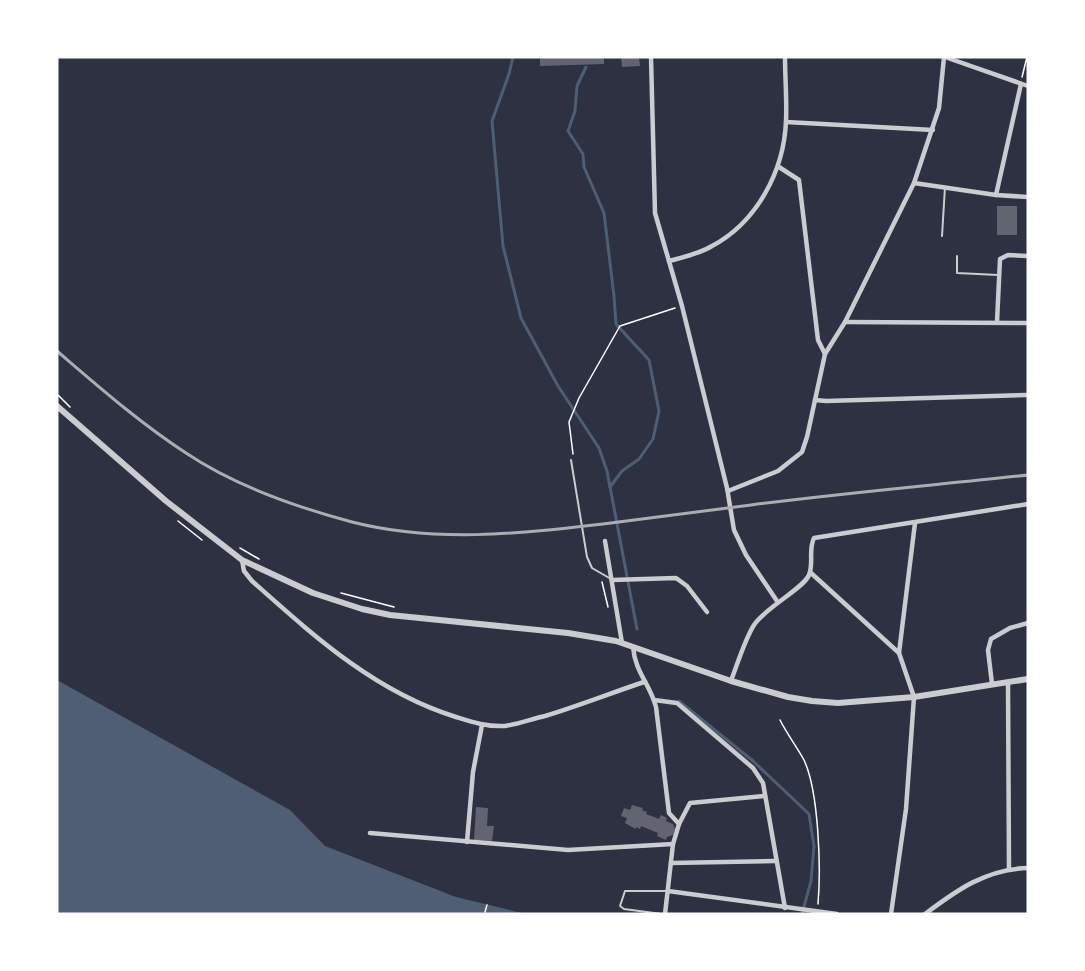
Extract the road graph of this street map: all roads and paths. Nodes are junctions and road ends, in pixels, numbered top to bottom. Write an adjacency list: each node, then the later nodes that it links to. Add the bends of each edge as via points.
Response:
1 (651, 57): 17 (street, via 655,213)
2 (785, 57): 7 (street)
3 (945, 57): 5 (street); 8 (street)
4 (1027, 57): 5 (path)
5 (1021, 84): 6 (street); 12 (street)
6 (1028, 86)
7 (786, 122): 8 (street); 9 (street)
8 (933, 130): 10 (street)
9 (778, 167): 17 (street, via 756,207 736,229 711,247); 23 (street, via 799,180 819,340)
10 (914, 183): 11 (street); 20 (street)
11 (945, 187): 12 (street); 14 (lane)
12 (996, 195): 13 (street)
13 (1028, 196)
14 (942, 236)
15 (957, 256): 18 (lane, via 957,273)
16 (1028, 256): 18 (street, via 1004,256)
17 (669, 261): 19 (street)
18 (998, 275): 21 (street)
19 (681, 306): 29 (path, via 619,328 568,422 574,450); 30 (street)
20 (845, 322): 21 (street); 23 (street)
21 (997, 322): 22 (street)
22 (1028, 323)
23 (825, 354): 26 (street)
24 (57, 394): 28 (path)
25 (1028, 395): 26 (street)
26 (815, 400): 30 (street, via 802,452 778,471)
27 (57, 405): 35 (street, via 166,501)
28 (74, 410)
29 (571, 460): 37 (lane, via 586,557)
30 (728, 491): 41 (street, via 734,530)
31 (1028, 504): 32 (street)
32 (915, 523): 38 (street, via 814,538); 48 (street)
33 (605, 541): 39 (street)
34 (239, 547): 36 (path)
35 (242, 560): 46 (street, via 313,593 362,609); 57 (street, via 252,581 318,640 367,675 422,705)
36 (261, 560)
37 (600, 573): 39 (lane); 42 (path)
38 (811, 573): 41 (street, via 805,582); 48 (street)
39 (612, 580): 44 (street, via 676,578); 46 (street)
40 (336, 592): 43 (path)
41 (777, 601): 50 (street, via 754,625)
42 (608, 606)
43 (400, 608)
44 (707, 612)
45 (1028, 623): 53 (street, via 992,639 988,650)
46 (622, 643): 47 (street)
47 (633, 647): 50 (street); 51 (street)
48 (899, 653): 54 (street)
49 (1028, 679): 52 (street)
50 (731, 681): 54 (street, via 812,701 838,703)
51 (644, 682): 55 (street); 57 (street, via 514,725)
52 (1008, 682): 53 (street); 66 (street)
53 (992, 684): 54 (street)
54 (914, 697): 74 (street, via 906,809)
55 (654, 700): 58 (street, via 675,702 753,768); 59 (street, via 669,813)
56 (780, 720): 70 (path, via 804,760 811,784 816,817)
57 (482, 725): 61 (street)
58 (765, 796): 59 (street, via 690,803); 63 (street)
59 (679, 824): 62 (street)
60 (370, 833): 61 (street)
61 (467, 842): 62 (street, via 568,850)
62 (673, 844): 64 (street)
63 (776, 861): 64 (street); 69 (street)
64 (671, 863): 67 (street)
65 (1028, 868): 66 (street)
66 (1009, 869): 75 (street, via 972,882)
67 (668, 891): 69 (street); 72 (street); 72 (lane, via 626,891 620,906)
68 (487, 905): 71 (path)
69 (785, 908): 70 (street)
70 (817, 911): 73 (street)
71 (485, 912)
72 (664, 914)
73 (837, 914)
74 (891, 914)
75 (925, 914)

